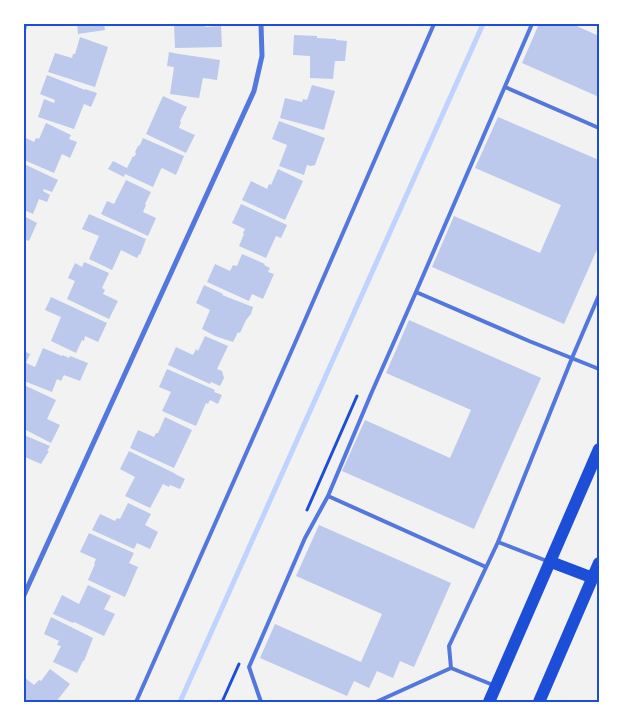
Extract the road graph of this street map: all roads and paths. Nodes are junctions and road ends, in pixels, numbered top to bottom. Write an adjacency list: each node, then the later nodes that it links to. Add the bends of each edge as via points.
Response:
1 (24, 24): 5 (street)
2 (261, 24): 19 (street, via 262,56 254,91)
3 (434, 24): 22 (lane)
4 (532, 24): 6 (lane)
5 (24, 28)
6 (505, 87): 7 (lane); 8 (lane)
7 (599, 128)
8 (416, 292): 10 (lane); 13 (lane)
9 (599, 295): 10 (lane)
10 (572, 358): 11 (lane); 14 (lane)
11 (599, 369)
12 (599, 449): 15 (main road)
13 (328, 496): 17 (lane); 23 (lane, via 305,538 249,667)
14 (498, 542): 15 (lane); 17 (lane)
15 (551, 562): 18 (main road); 21 (main road)
16 (599, 563): 18 (main road)
17 (486, 567): 20 (lane, via 449,646)
18 (593, 578): 26 (main road)
19 (24, 595)
20 (451, 668): 21 (lane); 24 (lane)
21 (496, 686): 25 (main road)
22 (136, 702)
23 (261, 702)
24 (376, 702)
25 (489, 702)
26 (539, 702)

